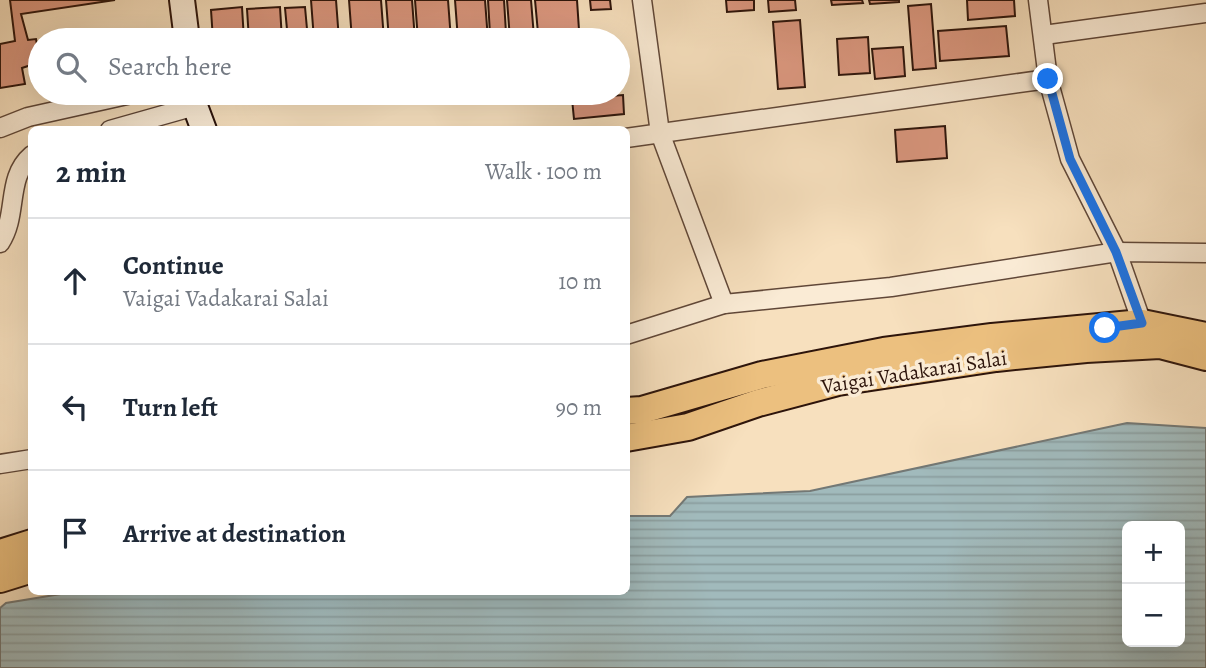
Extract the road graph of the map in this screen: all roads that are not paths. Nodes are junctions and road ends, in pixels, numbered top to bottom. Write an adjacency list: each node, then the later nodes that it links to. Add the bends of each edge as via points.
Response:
1 (182, 0): 5 (street)
2 (642, 0): 14 (street)
3 (1038, 0): 6 (street)
4 (1206, 13): 6 (street)
5 (186, 28)
6 (1044, 35): 7 (street)
7 (1048, 79): 14 (street); 18 (street, via 1070,159)
8 (82, 105): 13 (street)
9 (180, 105): 11 (street)
10 (196, 105): 12 (street)
11 (121, 126)
12 (203, 126)
13 (0, 128)
14 (660, 134): 15 (street); 20 (street)
15 (630, 138)
16 (28, 160): 17 (street, via 18,171)
17 (0, 243)
18 (1116, 252): 19 (street); 20 (street, via 891,287); 21 (street)
19 (1206, 253)
20 (724, 304): 22 (street)
21 (1142, 323): 23 (main road, Vaigai Vadakarai Salai); 25 (main road, Vaigai Vadakarai Salai, via 884,351 762,375)
22 (630, 334)
23 (1206, 336)
24 (1206, 357): 26 (main road, Vaigai Vadakarai Salai, via 1160,345 996,358 838,382 688,427)
25 (630, 411)
26 (630, 437)
27 (28, 460): 28 (street)
28 (0, 464)
29 (28, 543): 30 (main road)
30 (0, 552)
31 (28, 570): 32 (main road)
32 (0, 579)

